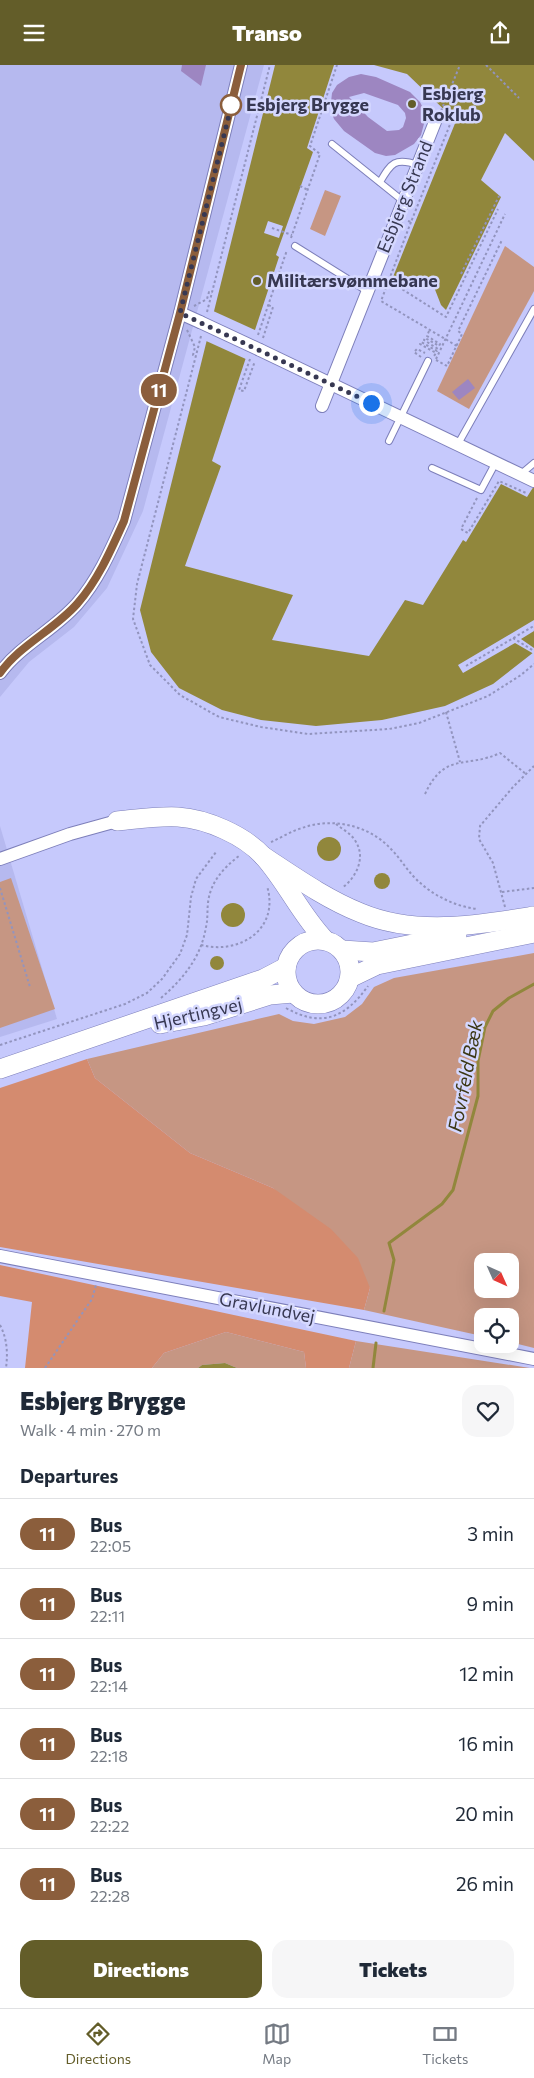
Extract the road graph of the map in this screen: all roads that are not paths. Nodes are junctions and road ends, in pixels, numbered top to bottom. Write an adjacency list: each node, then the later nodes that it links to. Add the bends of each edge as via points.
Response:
1 (241, 65): 10 (street)
2 (435, 122): 4 (street, Esbjerg Strand)
3 (332, 144): 5 (lane)
4 (418, 165): 5 (lane, via 396,161); 6 (street, Esbjerg Strand)
5 (380, 182): 6 (lane)
6 (403, 201): 8 (street, Esbjerg Strand)
7 (295, 246): 8 (lane)
8 (367, 291): 12 (street, Esbjerg Strand)
9 (534, 309): 16 (lane)
10 (180, 313): 12 (street, bridge); 21 (street, via 124,521 110,553 76,605 28,644)
11 (428, 361): 14 (lane)
12 (331, 384): 13 (street, Esbjerg Strand); 14 (street)
13 (322, 406)
14 (401, 417): 15 (lane); 16 (street)
15 (389, 441)
16 (458, 444): 17 (street)
17 (496, 462): 19 (lane, via 481,490); 20 (street)
18 (534, 463): 20 (lane)
19 (432, 468)
20 (528, 480)
21 (0, 673)
22 (117, 821): 23 (main road, via 180,817 234,835); 24 (street)
23 (260, 852): 25 (main road); 26 (main road, via 329,898 363,914 395,923 439,927)
24 (0, 859)
25 (290, 895): 28 (main road); 29 (main road, via 298,929)
26 (534, 917): 30 (main road, via 373,952)
27 (534, 933): 32 (main road, via 377,965)
28 (325, 940): 29 (main road, via 305,942); 30 (main road)
29 (296, 948): 31 (main road)
30 (342, 950): 32 (main road, via 350,968)
31 (286, 967): 33 (main road, via 288,985); 34 (main road, Hjertingvej, via 263,979)
32 (350, 978): 33 (main road, via 340,996 331,1002 311,1004)
33 (293, 993): 34 (main road, Hjertingvej, via 270,995 204,1016)
34 (102, 1034): 35 (main road, Hjertingvej)
35 (0, 1069)
36 (0, 1256): 37 (street, Gravlundvej)
37 (534, 1359)

